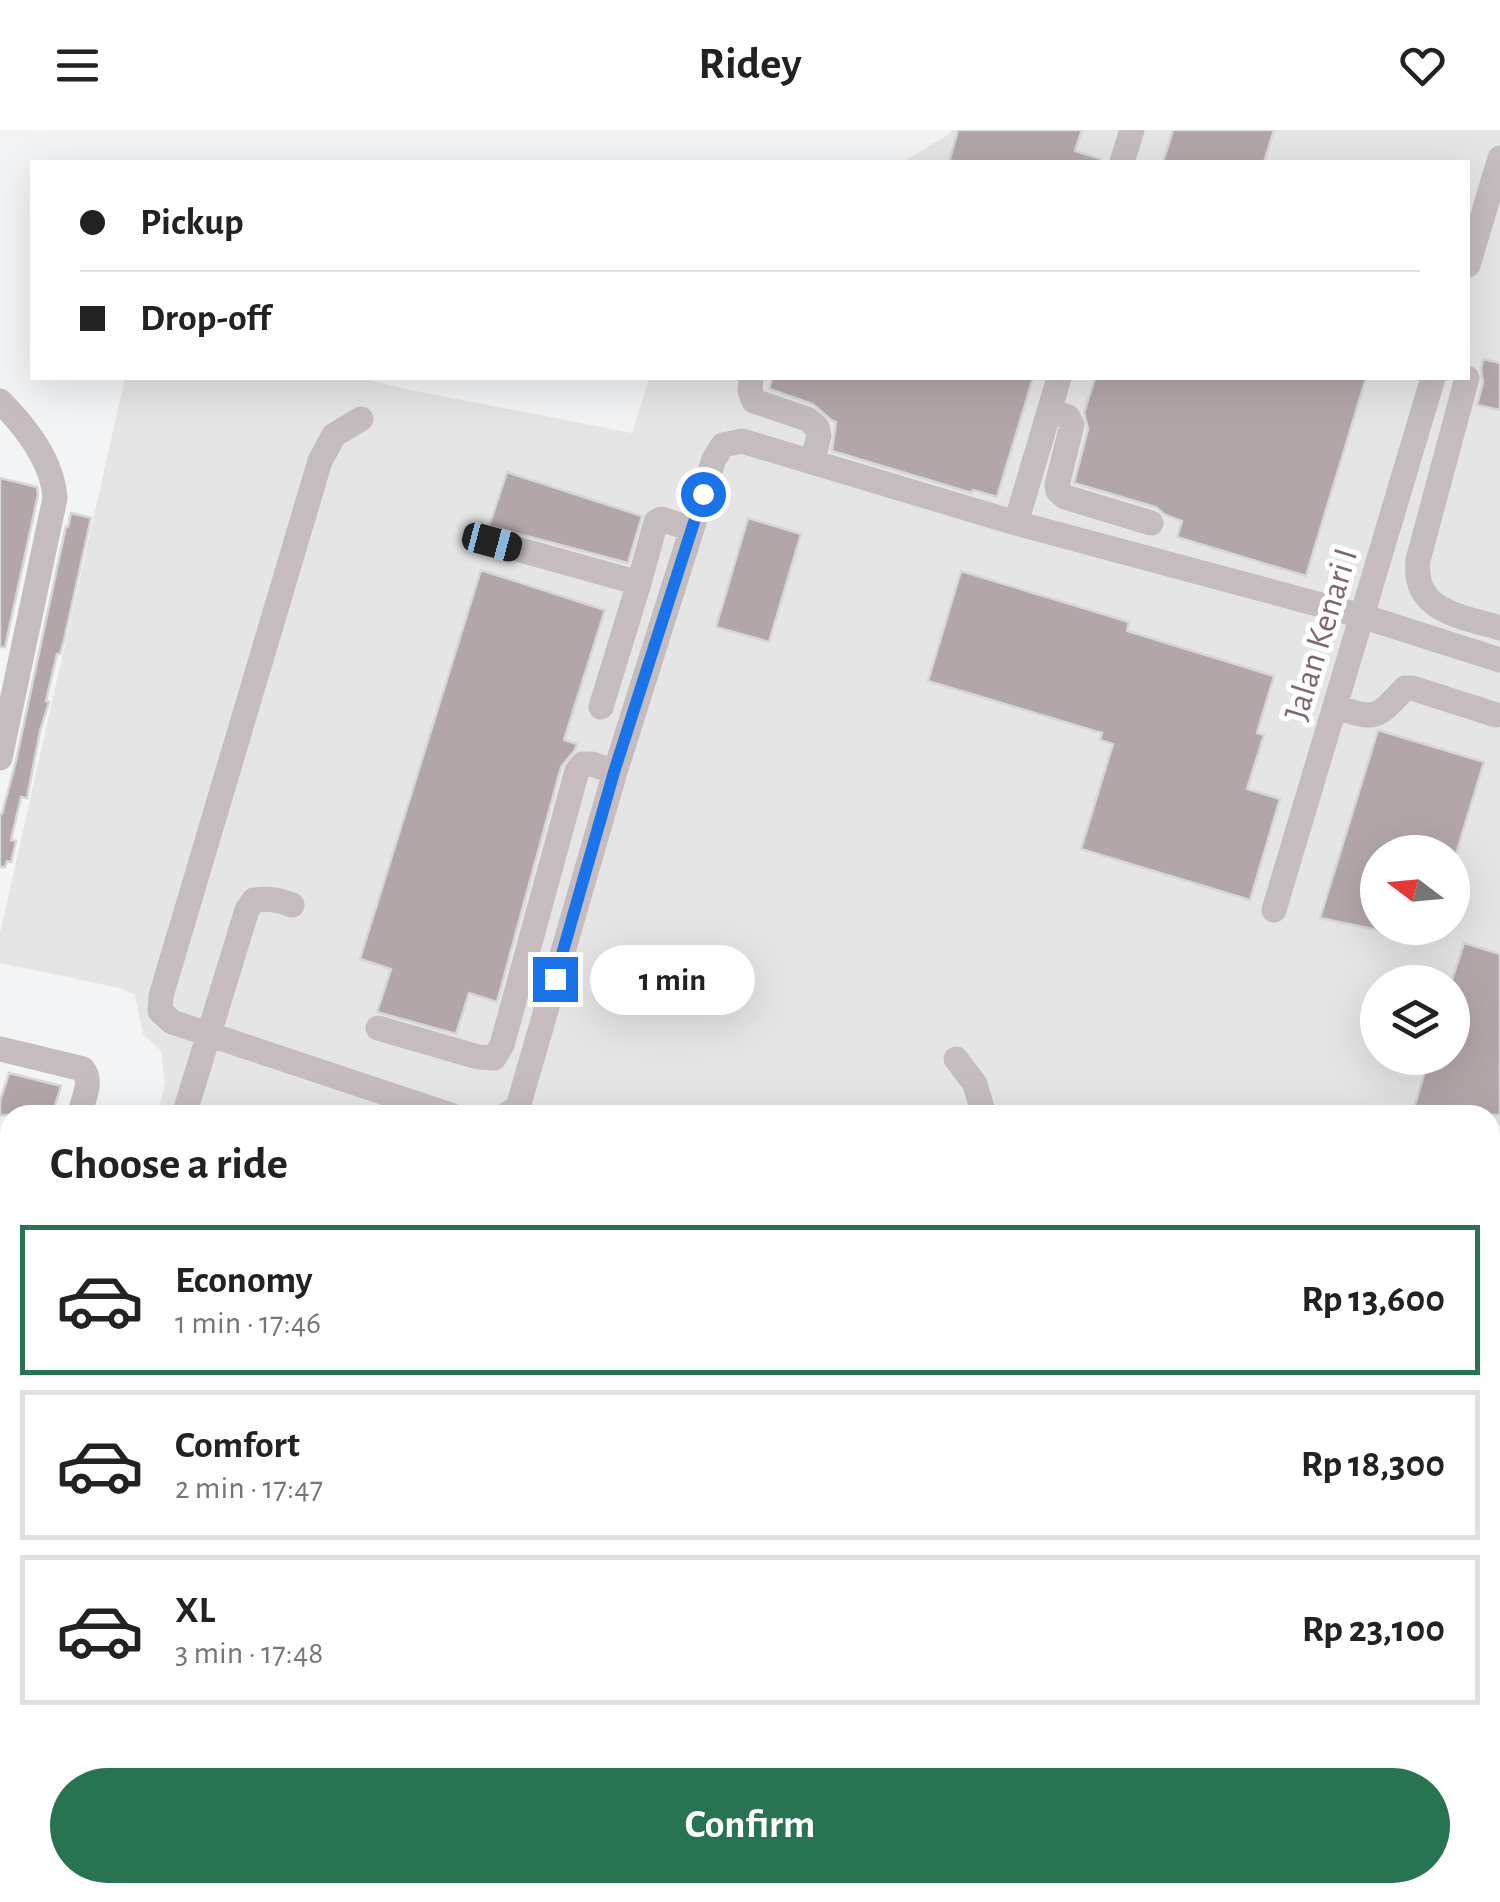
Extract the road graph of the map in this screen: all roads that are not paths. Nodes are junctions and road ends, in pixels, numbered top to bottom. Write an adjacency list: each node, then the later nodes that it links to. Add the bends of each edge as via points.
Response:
1 (1132, 130): 3 (street)
2 (1500, 158): 4 (street)
3 (1123, 160)
4 (1470, 258)
5 (751, 380): 12 (street, via 754,401 818,427)
6 (1057, 380): 10 (street)
7 (1433, 380): 18 (street, Jalan Kenari I)
8 (1466, 380): 19 (street, via 1416,576 1439,609)
9 (0, 401): 20 (street, via 50,472 55,498)
10 (1049, 411): 13 (street, via 1072,424 1058,490); 14 (street)
11 (362, 420): 36 (street, via 334,435 320,461 161,996 160,1011 172,1022)
12 (812, 462): 14 (street); 15 (street, via 742,441 723,446)
13 (1151, 522)
14 (1016, 523): 18 (street)
15 (692, 529): 17 (street, via 656,522); 26 (street)
16 (492, 542): 17 (street)
17 (640, 582): 23 (street)
18 (1362, 616): 21 (street); 22 (street, Jalan Kenari I)
19 (1500, 628)
20 (11, 654): 25 (street)
21 (1500, 660)
22 (1335, 706): 24 (street, via 1370,717 1412,688); 30 (street, Jalan Kenari I)
23 (601, 707)
24 (1496, 715)
25 (0, 758)
26 (614, 772): 27 (street, via 592,764 577,772); 28 (street)
27 (550, 872): 28 (street); 31 (street)
28 (583, 882): 32 (street)
29 (292, 905): 36 (street, via 254,900)
30 (1274, 910)
31 (532, 935): 32 (street); 33 (street)
32 (565, 944): 34 (street)
33 (514, 1005): 34 (street); 35 (street, via 494,1058)
34 (545, 1014): 42 (street)
35 (378, 1028)
36 (208, 1034): 40 (street); 41 (street)
37 (0, 1049): 39 (street, via 84,1069)
38 (956, 1059): 43 (street)
39 (82, 1105)
40 (187, 1105)
41 (421, 1105)
42 (519, 1105)
43 (982, 1105)

